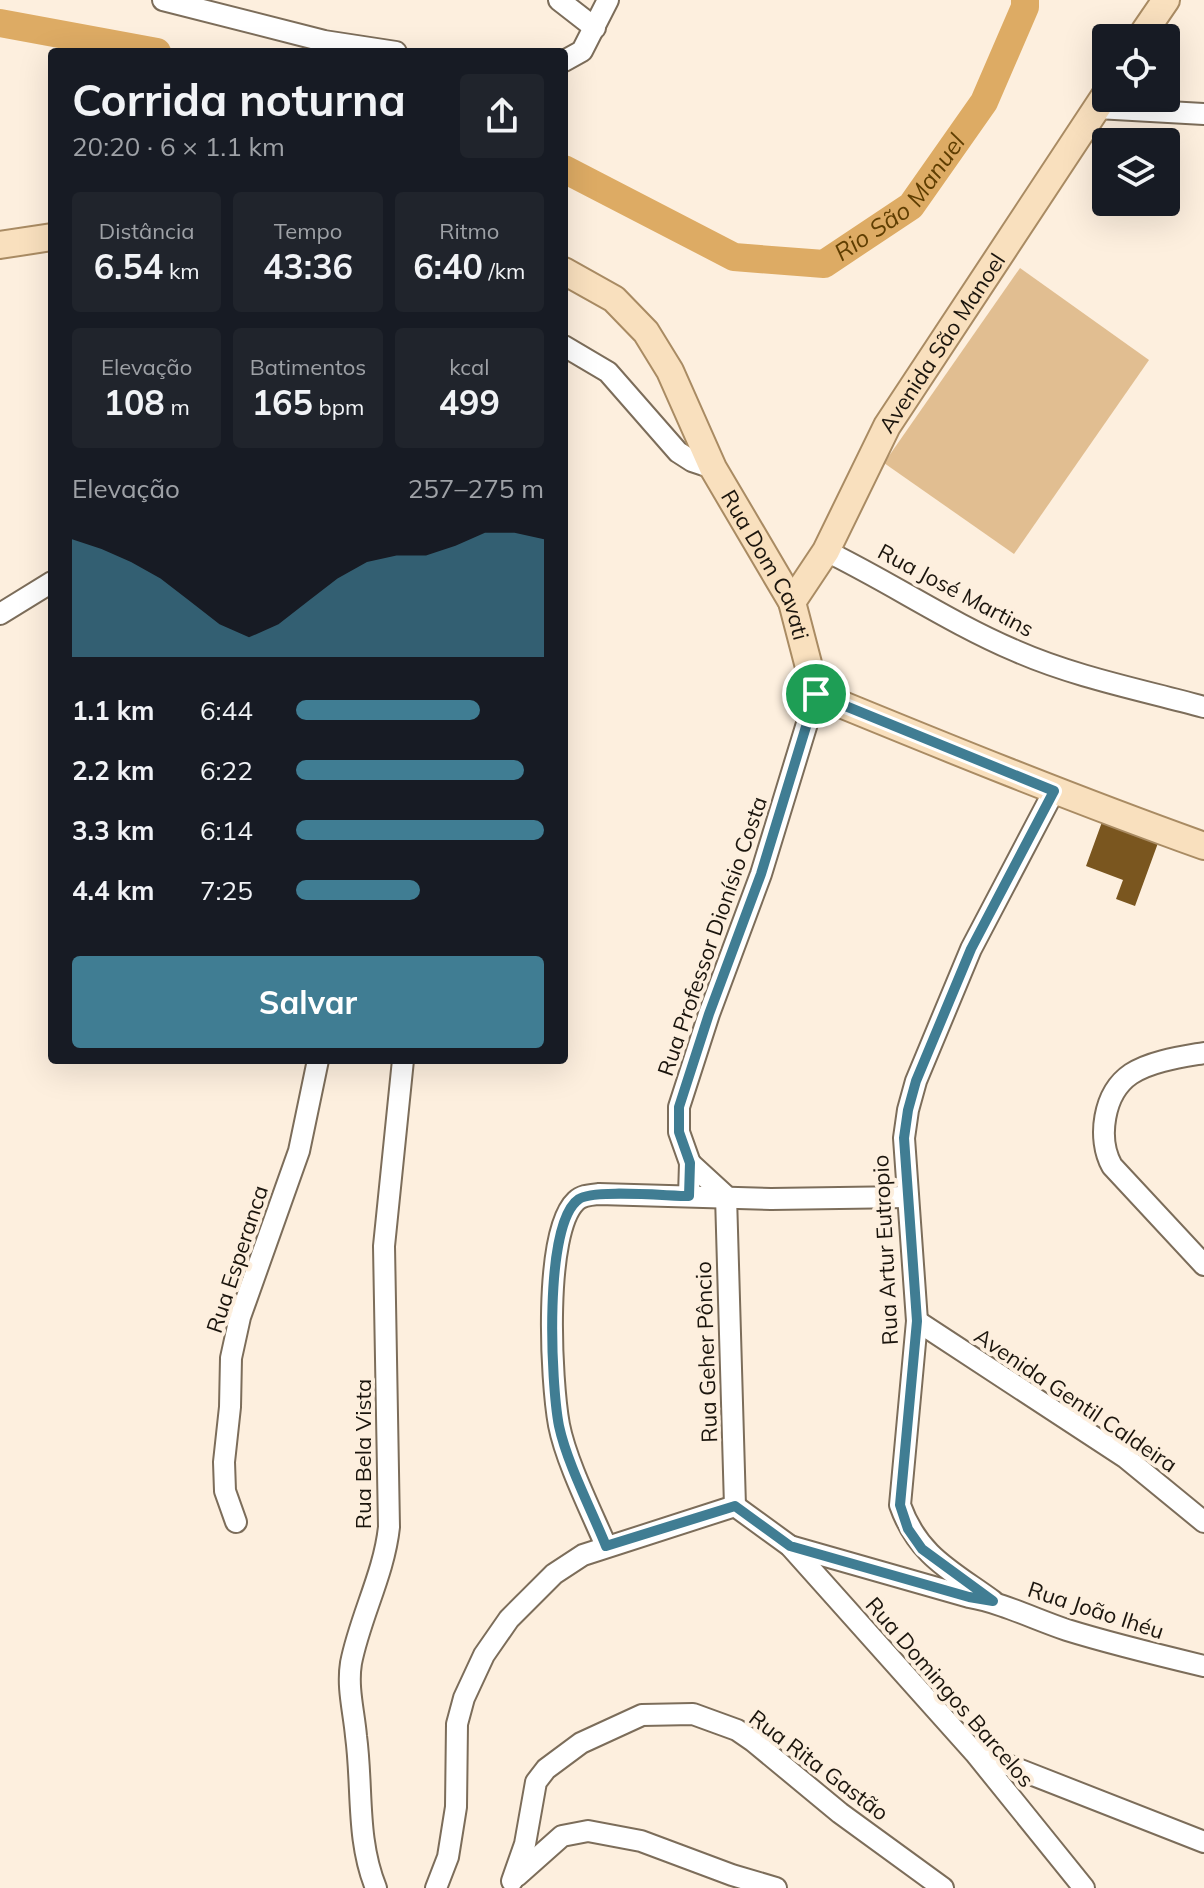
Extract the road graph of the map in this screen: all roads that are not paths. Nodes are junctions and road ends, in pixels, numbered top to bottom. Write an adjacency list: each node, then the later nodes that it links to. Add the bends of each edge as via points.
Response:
1 (163, 0): 7 (street)
2 (559, 0): 6 (street)
3 (608, 0): 6 (street)
4 (1166, 0): 5 (main road)
5 (1150, 24)
6 (595, 28): 8 (street, via 582,51)
7 (370, 48)
8 (568, 59)
9 (1180, 111): 11 (street)
10 (1095, 112): 17 (main road, Avenida São Manoel, via 887,426)
11 (1204, 114)
12 (48, 238): 13 (main road)
13 (0, 245)
14 (568, 273): 16 (main road, Rua Dom Cavati, via 614,299 646,332 670,371)
15 (568, 348): 16 (street, via 608,372 678,452)
16 (713, 468): 19 (main road, Rua Dom Cavati)
17 (826, 551): 19 (main road, Avenida São Manoel); 22 (street, Rua José Martins, via 1018,652)
18 (48, 584): 20 (street)
19 (792, 602): 21 (main road, Rua Dom Cavati)
20 (0, 614)
21 (816, 694): 23 (main road); 28 (street, Rua Professor Dionísio Costa, via 761,874 679,1107 679,1132)
22 (1204, 707)
23 (1054, 791): 24 (main road); 31 (street, Rua Artur Eutropio, via 971,949 916,1081 904,1138)
24 (1204, 846)
25 (1204, 1053): 32 (street, via 1129,1075 1111,1101 1104,1134 1104,1152 1112,1166)
26 (317, 1064): 35 (street, Rua Esperanca, via 299,1151 240,1317 231,1358 224,1462 225,1491)
27 (403, 1064): 44 (street, Rua Bela Vista, via 384,1246 389,1527 348,1682 357,1738 361,1831)
28 (690, 1163): 29 (street, Rua Professor Dionísio Costa); 30 (street)
29 (689, 1196): 30 (street); 37 (street, via 599,1194 578,1199 556,1251 551,1299 559,1427)
30 (726, 1196): 31 (street); 34 (street, Rua Geher Pôncio)
31 (908, 1197): 33 (street, Rua Artur Eutropio)
32 (1204, 1265)
33 (917, 1321): 36 (street, Avenida Gentil Caldeira, via 1126,1458); 39 (street, Rua Artur Eutropio, via 900,1505 922,1549)
34 (735, 1506): 37 (street); 38 (street, Rua Domingos Barcelos)
35 (236, 1522)
36 (1204, 1522)
37 (606, 1546): 45 (street, via 554,1574 509,1619 484,1655 457,1724 456,1807 448,1857)
38 (790, 1546): 39 (street, Rua João Ihéu); 41 (street, Rua Domingos Barcelos)
39 (993, 1601): 40 (street, Rua João Ihéu, via 1064,1629)
40 (1204, 1666)
41 (975, 1753): 42 (street); 48 (street, Rua Domingos Barcelos)
42 (1204, 1842)
43 (509, 1884): 46 (street, via 562,1836 588,1831 641,1841); 47 (street, Rua Rita Gastão, via 525,1844 536,1782 546,1769 581,1743 642,1715 693,1714 753,1741)
44 (376, 1888)
45 (436, 1888)
46 (776, 1888)
47 (943, 1888)
48 (1084, 1888)

